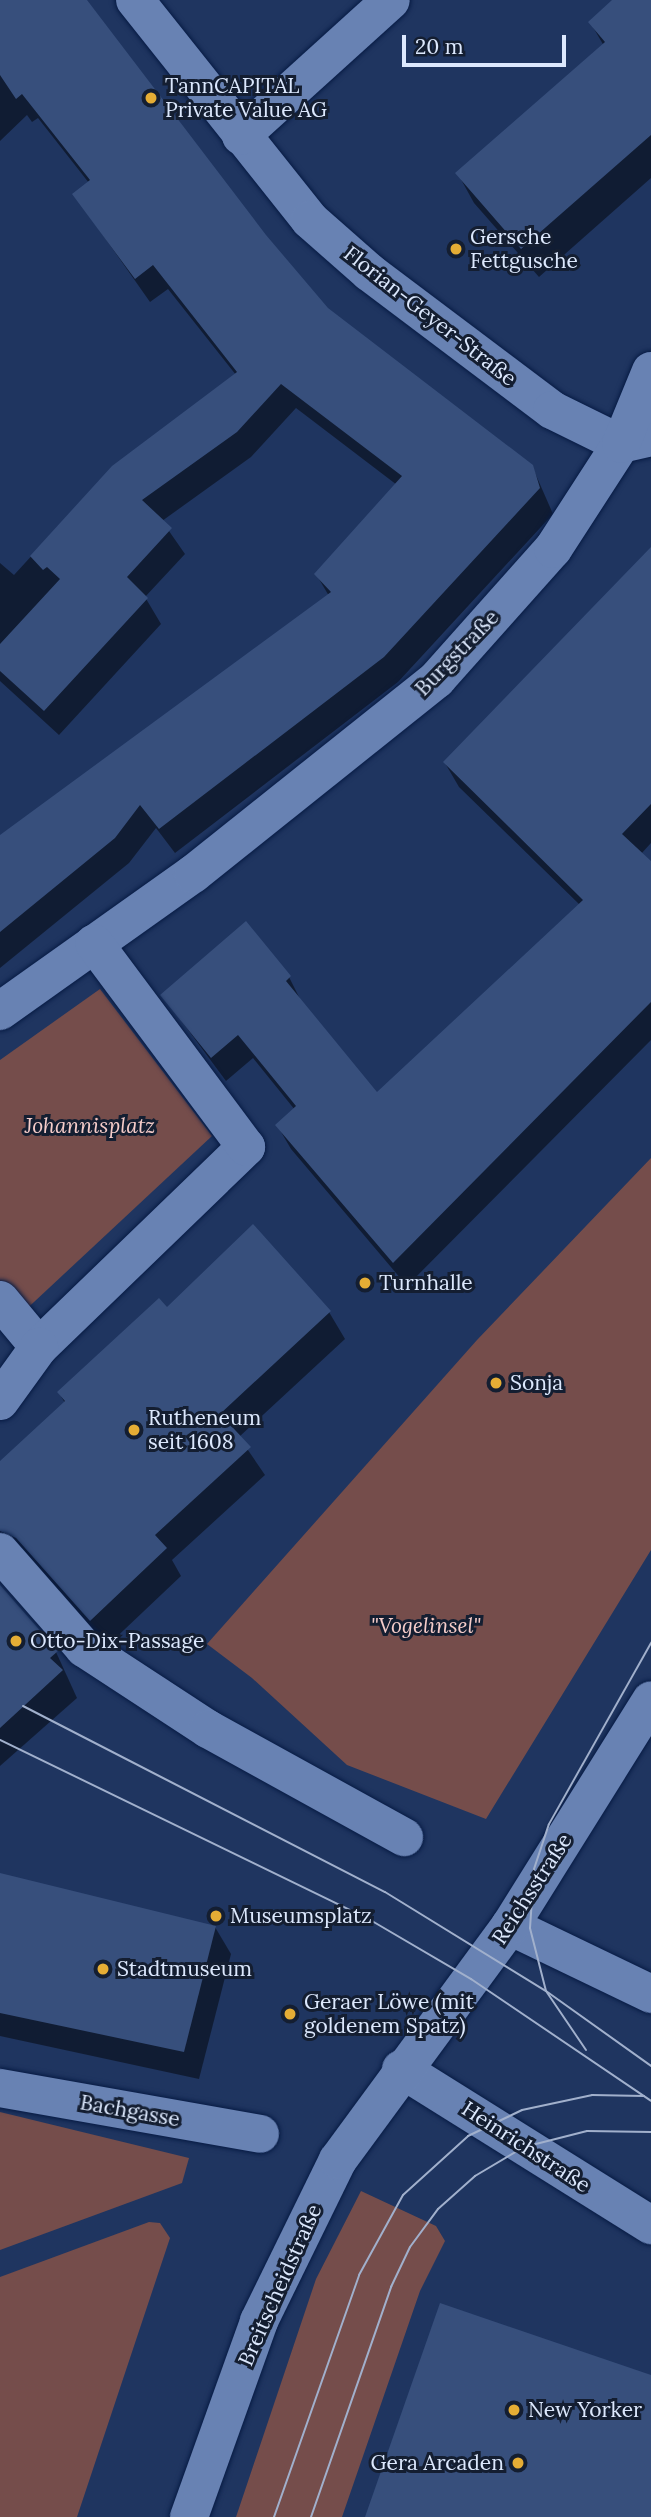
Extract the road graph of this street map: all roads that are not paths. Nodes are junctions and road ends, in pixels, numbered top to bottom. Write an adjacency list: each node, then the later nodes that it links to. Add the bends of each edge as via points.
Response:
1 (135, 0): 3 (street, Florian-Geyer-Straße)
2 (391, 0): 3 (street)
3 (241, 136): 5 (street, Florian-Geyer-Straße, via 310,219 369,272 552,410)
4 (651, 371): 5 (street, Burgstraße)
5 (636, 441): 6 (street, Burgstraße, via 553,549 437,679 193,874)
6 (94, 943): 7 (street); 9 (street, via 246,1147)
7 (0, 1011)
8 (0, 1300): 9 (street)
9 (39, 1347): 10 (street)
10 (0, 1401)
11 (0, 1552): 13 (street, via 84,1648 208,1729)
12 (651, 1700): 14 (street, Reichsstraße)
13 (404, 1837)
14 (510, 1926): 15 (street); 16 (street, Reichsstraße)
15 (651, 1994)
16 (401, 2069): 19 (street, Heinrichstraße); 20 (street, Breitscheidstraße, via 338,2160 259,2320)
17 (0, 2088): 18 (street, Bachgasse)
18 (260, 2134)
19 (651, 2225)
20 (189, 2517)

